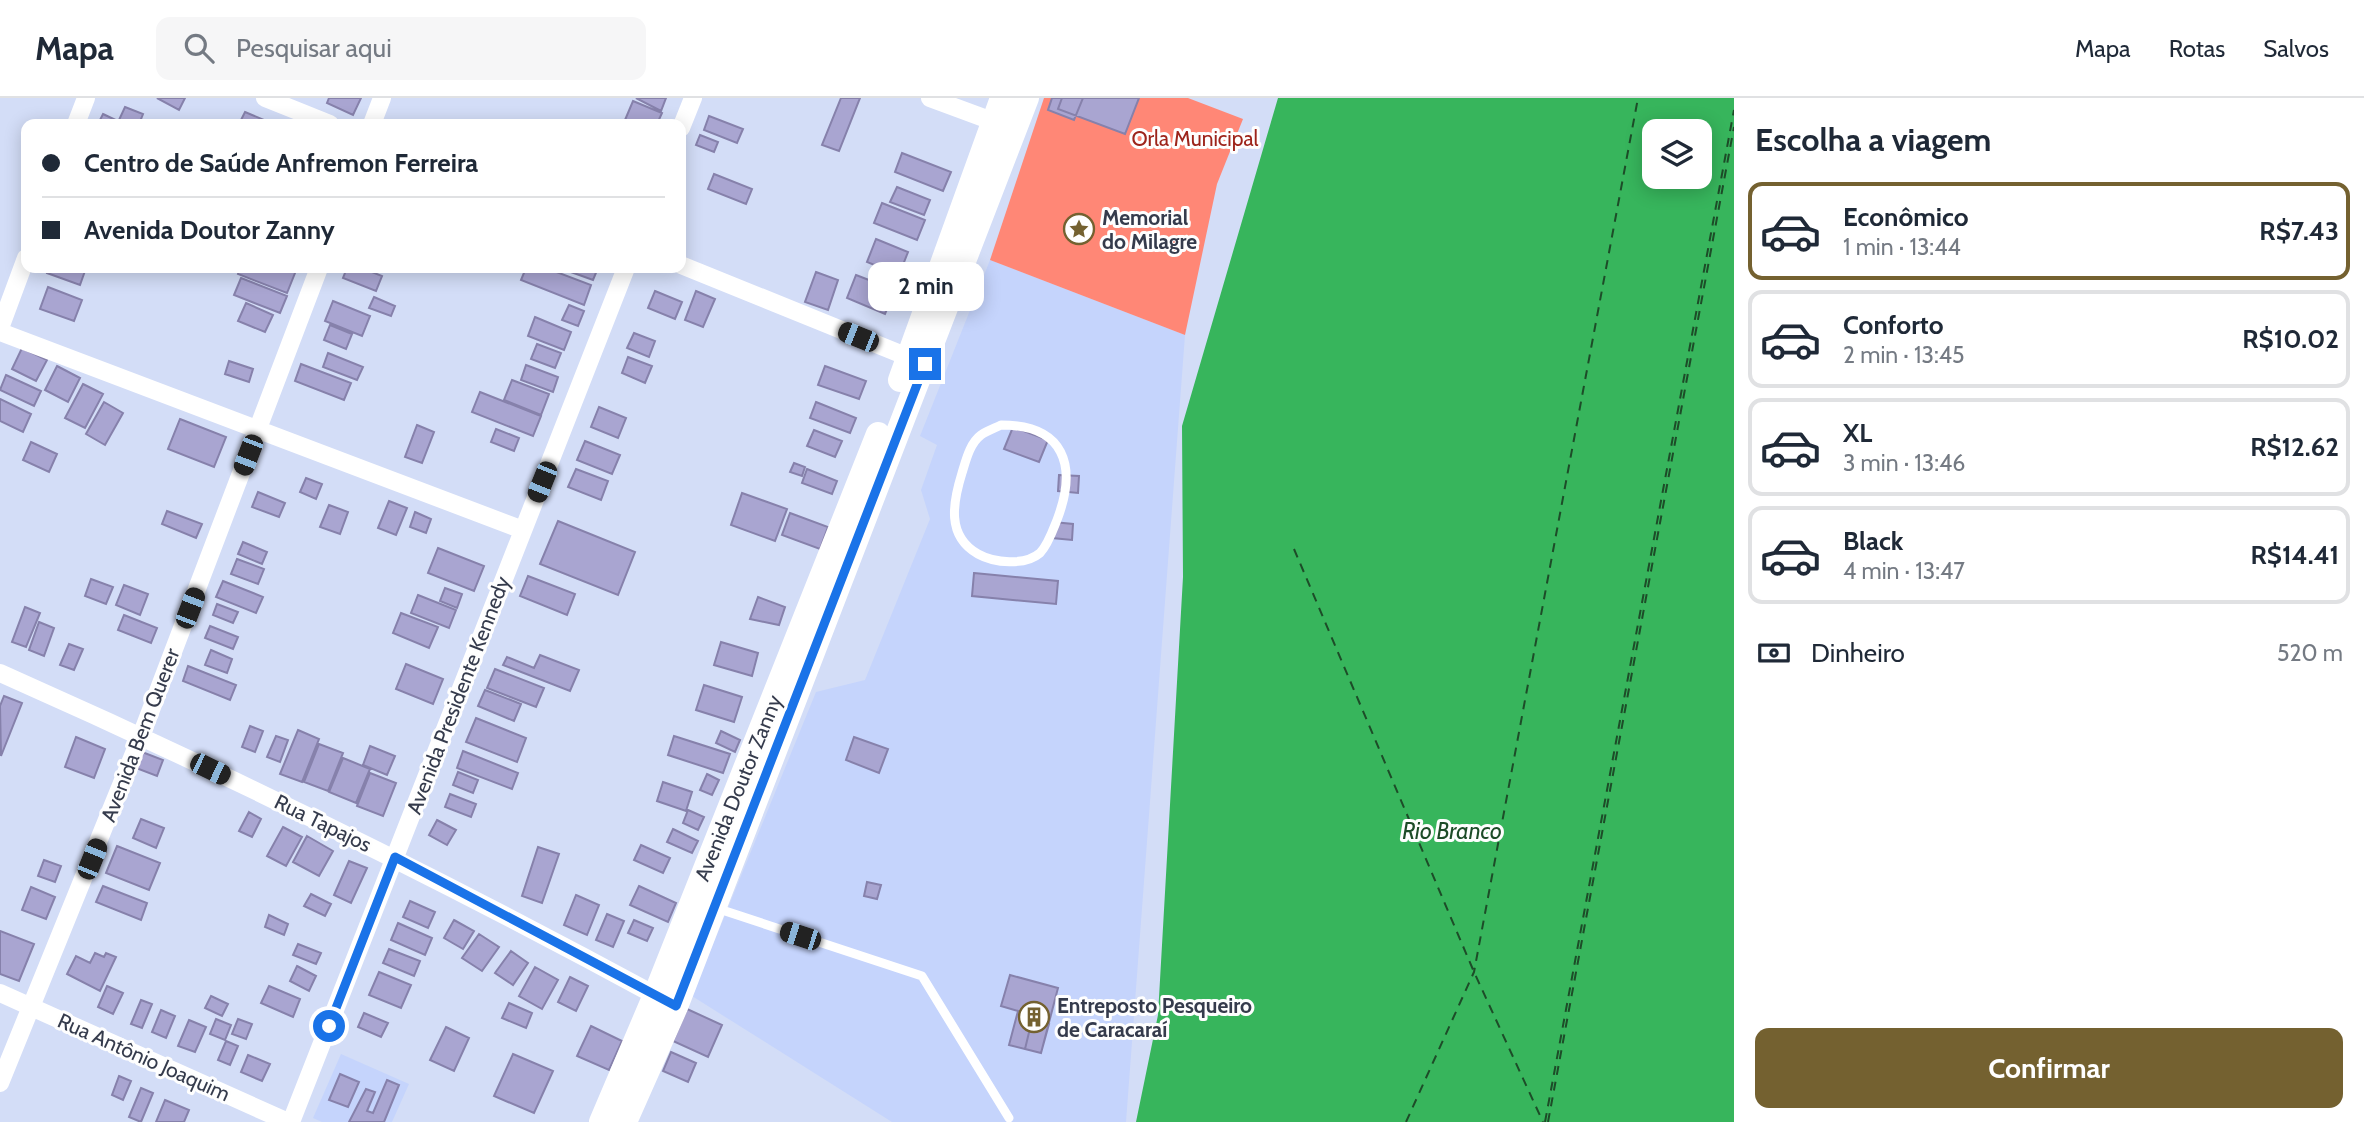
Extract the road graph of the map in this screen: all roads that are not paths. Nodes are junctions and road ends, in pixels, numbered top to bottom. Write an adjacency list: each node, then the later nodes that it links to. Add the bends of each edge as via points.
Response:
1 (86, 98): 8 (street)
2 (265, 98): 9 (street)
3 (382, 98): 10 (street)
4 (693, 98): 11 (street)
5 (930, 98): 12 (street)
6 (1002, 98): 12 (street, Avenida Doutor Zanny)
7 (1027, 98): 12 (street, Avenida Doutor Zanny)
8 (78, 119)
9 (318, 119)
10 (374, 119)
11 (685, 119)
12 (1004, 125): 18 (street, Avenida Doutor Zanny)
13 (686, 267): 18 (street)
14 (21, 272): 17 (street)
15 (317, 273): 19 (street, Avenida Bem Querer)
16 (624, 273): 21 (street, Avenida Presidente Kennedy)
17 (0, 330): 19 (street)
18 (917, 360): 25 (street, Avenida Doutor Zanny); 27 (street, Avenida Doutor Zanny)
19 (258, 430): 21 (street); 23 (street, Avenida Bem Querer)
20 (954, 497): 20 (lane, via 956,527 969,548 980,556 1010,562 1027,559 1039,553 1049,538 1062,505 1066,485 1063,456 1043,432 1001,425 980,436 971,448)
21 (523, 530): 24 (street, Avenida Presidente Kennedy)
22 (0, 673): 23 (street, Rua Tapajos)
23 (141, 736): 24 (street, Rua Tapajos); 28 (street, Avenida Bem Querer)
24 (395, 857): 27 (street, Rua Tapajos); 31 (street, Avenida Presidente Kennedy)
25 (715, 908): 27 (street, Avenida Doutor Zanny); 30 (lane, via 922,976)
26 (0, 993): 28 (street, Rua Antônio Joaquim)
27 (666, 1001): 32 (street, Avenida Doutor Zanny); 33 (street, Avenida Doutor Zanny)
28 (32, 1006): 29 (street, Avenida Bem Querer); 31 (street, Rua Antônio Joaquim)
29 (0, 1083)
30 (1009, 1118)
31 (290, 1122)
32 (601, 1122)
33 (625, 1122)

